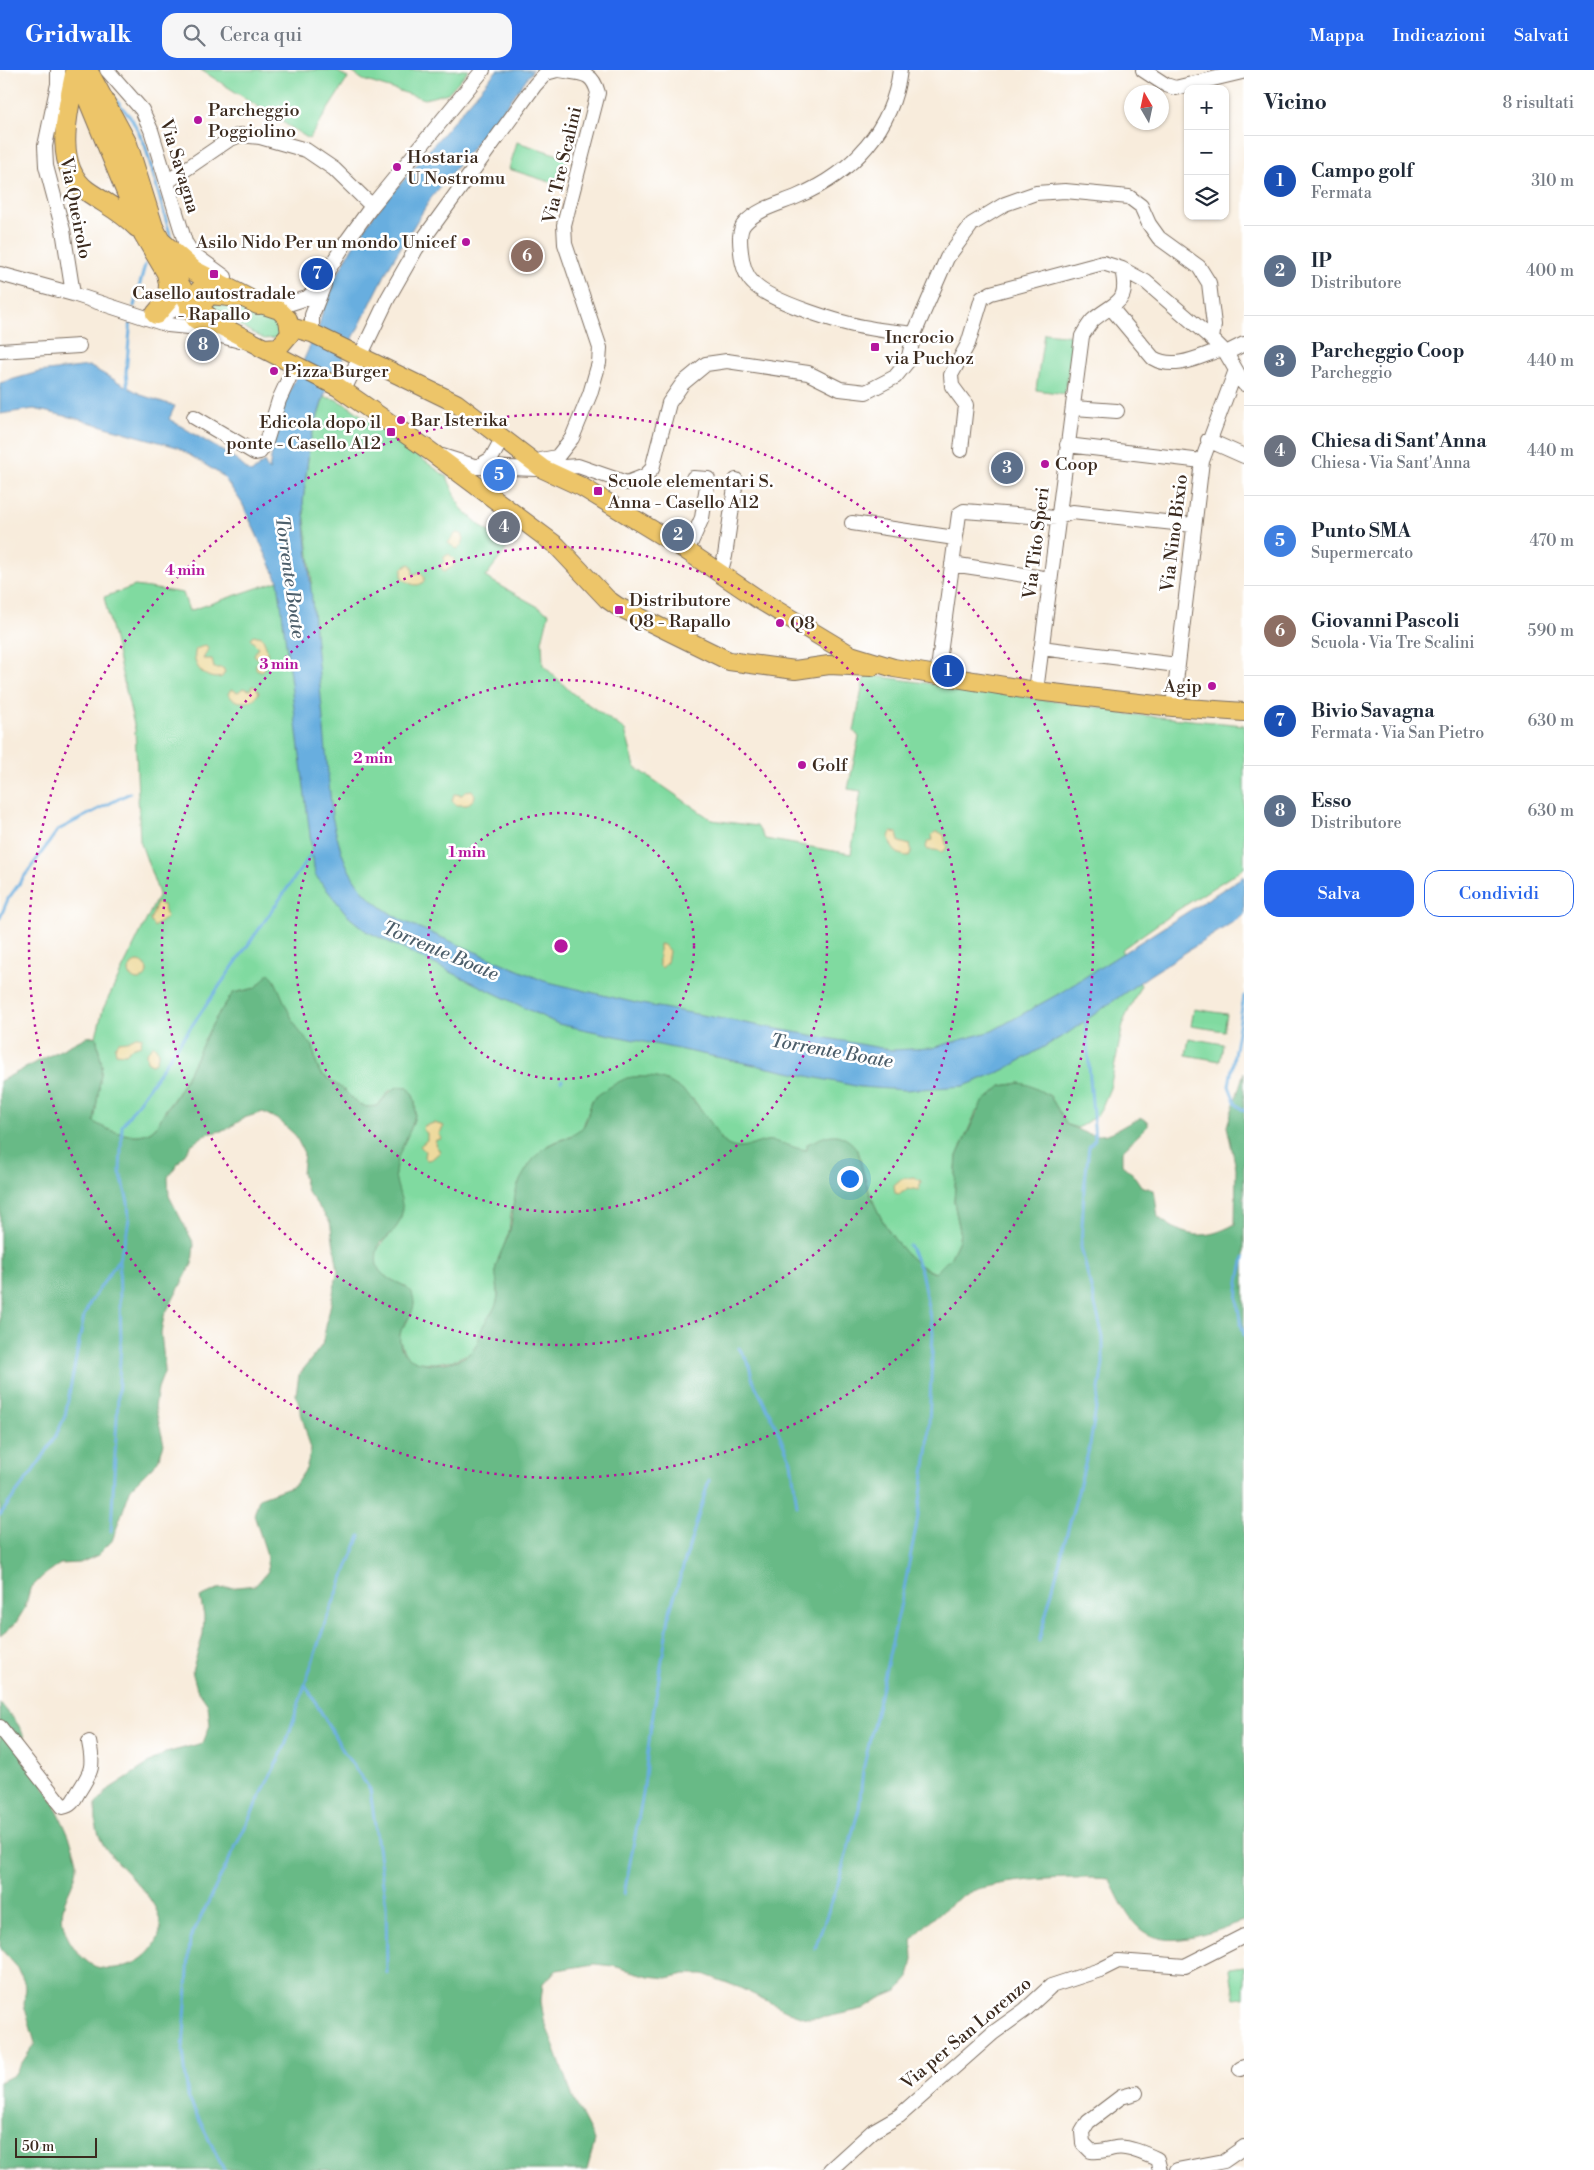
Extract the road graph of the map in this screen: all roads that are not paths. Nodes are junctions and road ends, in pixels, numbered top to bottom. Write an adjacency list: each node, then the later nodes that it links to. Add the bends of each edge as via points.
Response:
1 (107, 70): 8 (street, Via Savagna, via 142,110)
2 (483, 70): 9 (street)
3 (558, 70): 30 (street, via 546,74 535,85 416,249); 45 (street, Via Tre Scalini, via 590,76 598,93 564,225 565,244 596,331 600,363 572,438)
4 (900, 70): 24 (street, via 897,91 883,125 853,163 827,182 759,212 743,225 740,242 742,265 752,283 765,293 851,324)
5 (1143, 70): 6 (street, via 1175,88)
6 (1242, 74)
7 (80, 76): 10 (highway, via 88,124); 10 (highway, via 127,144); 10 (highway, via 66,130 66,149 77,182); 15 (street, Via Queirolo, via 58,84 46,146 46,166 63,230)
8 (167, 182): 9 (street, via 230,139 240,135 260,137 306,150 334,168); 18 (street, Via Savagna, via 179,227 192,253 210,268 258,295)
9 (372, 206): 12 (street)
10 (145, 225): 11 (highway); 18 (highway, via 194,271)
11 (155, 252): 17 (highway, via 170,267); 20 (highway, via 167,274 168,300)
12 (332, 263): 16 (street); 18 (street, via 307,298)
13 (1122, 269): 19 (street, Via Tito Speri, via 1125,285); 28 (street, via 1146,282); 41 (street, via 1103,263 982,298 968,344 951,374 952,386 966,405)
14 (0, 274): 15 (street)
15 (73, 294): 20 (street)
16 (320, 295): 22 (street, via 302,318); 23 (street, via 312,315)
17 (188, 302): 18 (main road, via 200,290 209,288); 20 (street, via 171,311); 21 (main road, via 196,320)
18 (259, 304): 21 (main road, via 216,294 204,299 204,314); 22 (main road, via 284,314)
19 (1112, 309): 28 (street, via 1153,358 1162,364 1174,365); 35 (street, Via Tito Speri, via 1092,320 1082,336)
20 (142, 314): 27 (street, via 168,325 188,327)
21 (221, 326): 27 (main road)
22 (290, 327): 23 (main road); 27 (main road, via 289,337 282,346)
23 (312, 333): 30 (main road)
24 (914, 334): 28 (street, via 947,258 972,224 1005,204 1036,193 1065,190 1129,197 1141,206 1159,238 1199,267 1208,283); 47 (street, via 908,361 894,377 866,392 840,389 808,372 727,361 706,364 683,383 669,403 655,463 645,476 627,483)
25 (1244, 344): 28 (street)
26 (79, 346): 29 (street)
27 (260, 347): 31 (main road)
28 (1220, 347): 32 (street)
29 (0, 351)
30 (355, 354): 34 (street); 38 (main road, via 456,403)
31 (297, 366): 34 (main road); 37 (street, via 278,400 260,452 255,453 238,444)
32 (1236, 370): 33 (street); 39 (street, Via Nino Bixio)
33 (1244, 384)
34 (339, 388): 42 (main road)
35 (1074, 408): 36 (street); 40 (street, Via Tito Speri)
36 (1116, 411)
37 (194, 417)
38 (502, 439): 44 (main road); 48 (street, via 491,459)
39 (1208, 440): 43 (street); 46 (street, Via Nino Bixio)
40 (1068, 446): 46 (street); 52 (street, Via Tito Speri)
41 (961, 450)
42 (430, 451): 48 (street); 62 (main road, via 557,546 617,606 729,661 795,670)
43 (1244, 456)
44 (526, 457): 45 (street, via 538,460); 49 (main road)
45 (557, 457): 47 (street)
46 (1202, 461): 54 (street, Via Nino Bixio)
47 (578, 466): 49 (street)
48 (477, 467): 49 (street)
49 (544, 469): 56 (main road, via 582,486)
50 (693, 478): 56 (street, via 708,480 702,518)
51 (736, 480): 58 (street)
52 (1057, 518): 54 (street, via 1072,512); 55 (street, via 964,511 959,514); 59 (street, Via Tito Speri)
53 (852, 523): 55 (street)
54 (1193, 525): 63 (street, Via Nino Bixio)
55 (955, 538): 57 (street)
56 (687, 551): 58 (main road)
57 (952, 564): 59 (street); 65 (street)
58 (720, 574): 60 (main road)
59 (1050, 579): 61 (street, Via Tito Speri)
60 (835, 646): 62 (street, via 833,661); 64 (main road)
61 (1041, 648): 63 (street); 66 (street, Via Tito Speri)
62 (829, 665): 64 (main road)
63 (1177, 665): 67 (street, Via Nino Bixio)
64 (894, 668): 65 (main road)
65 (937, 676): 66 (main road)
66 (1036, 691): 67 (main road)
67 (1173, 707): 68 (main road)
68 (1244, 712)
69 (0, 1727): 70 (street, via 63,1807 73,1803 89,1778)
70 (90, 1742)
71 (1244, 1936): 74 (street, Via per San Lorenzo, via 1185,1966 1118,1961 1050,1986 899,2116 873,2132)
72 (1136, 2092): 75 (street, via 1120,2096 1088,2122 1082,2132 1083,2143 1091,2152 1104,2152 1116,2147 1137,2150 1157,2159)
73 (1244, 2147): 76 (street, via 1224,2160)
74 (834, 2165)
75 (1160, 2170)
76 (1177, 2170)

